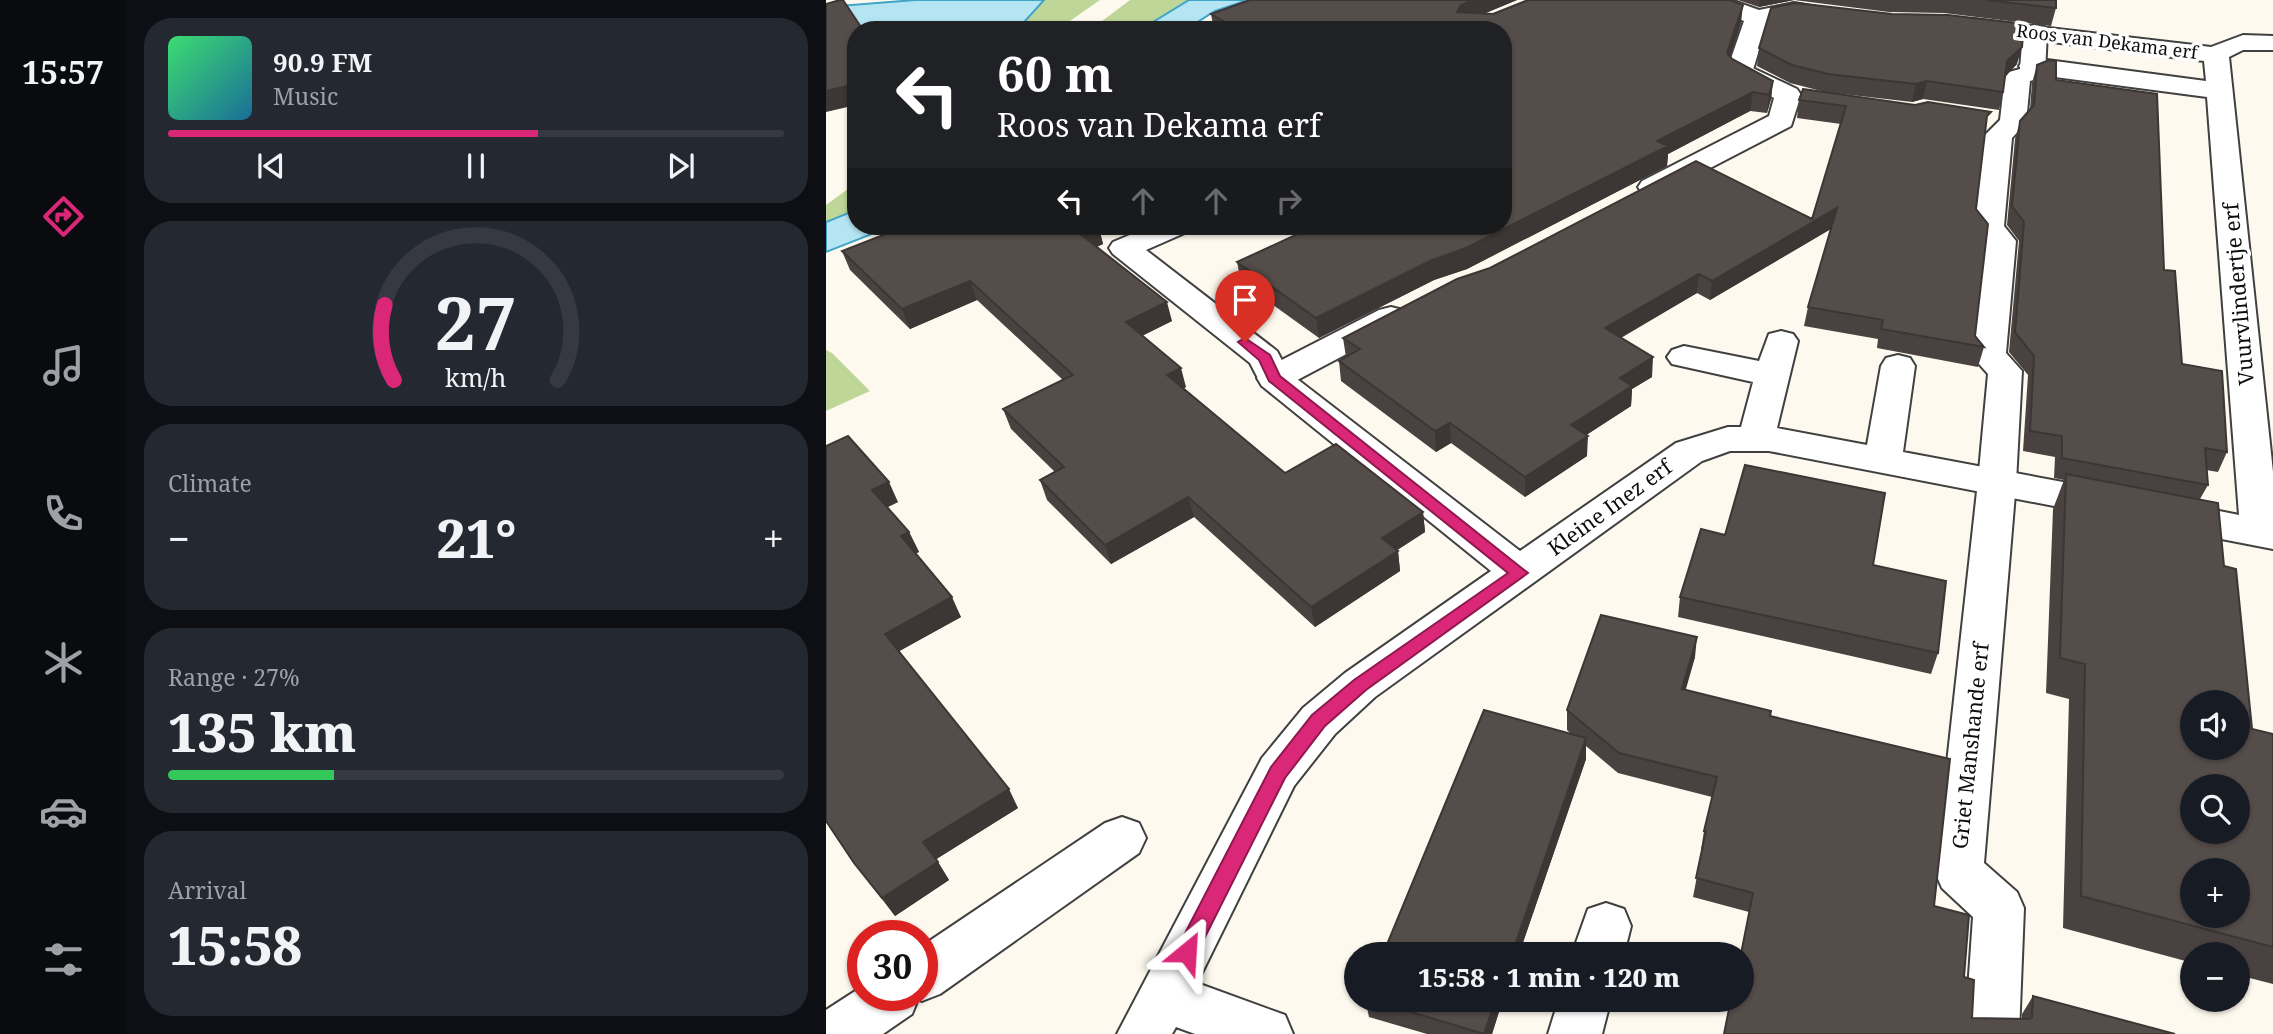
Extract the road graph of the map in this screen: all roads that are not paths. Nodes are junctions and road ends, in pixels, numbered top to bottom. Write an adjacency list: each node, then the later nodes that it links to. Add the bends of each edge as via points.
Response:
1 (1710, 0): 3 (street)
2 (1848, 17): 3 (street, via 1794,10)
3 (1757, 18): 12 (street, via 1740,70 1802,97 1781,120)
4 (1944, 23): 5 (street, Roos van Dekama erf)
5 (2035, 32): 7 (street, Roos van Dekama erf); 8 (street)
6 (2273, 43): 7 (street, via 2227,45)
7 (2216, 55): 9 (street, Vuurvlindertje erf)
8 (2032, 66): 9 (street); 11 (street, via 2032,74 2018,77)
9 (2220, 91): 23 (street, Vuurvlindertje erf)
10 (1975, 117): 11 (street)
11 (2013, 123): 22 (street, via 1999,135 1989,228 2001,241 1989,356 2005,371)
12 (1633, 197)
13 (1154, 235): 19 (street, via 1124,247 1265,358)
14 (1421, 302): 19 (street)
15 (1781, 341): 18 (street)
16 (1684, 357): 18 (street)
17 (1898, 366): 21 (street)
18 (1773, 375): 20 (street)
19 (1274, 378): 24 (street)
20 (1756, 439): 21 (street, Kleine Inez erf); 24 (street, Kleine Inez erf, via 1728,439 1689,452)
21 (1883, 460): 22 (street, Kleine Inez erf)
22 (1997, 482): 23 (street, Kleine Inez erf); 33 (street, Griet Manshande erf, via 1959,872 1999,908)
23 (2266, 534)
24 (1520, 573): 29 (street, Kleine Inez erf, via 1360,685 1319,721 1278,772)
25 (1122, 838): 26 (street)
26 (938, 965)
27 (871, 1011): 30 (street)
28 (1581, 1012): 32 (street)
29 (1154, 1016): 31 (street)
30 (837, 1034)
31 (1266, 1034)
32 (1575, 1034)
33 (1992, 1034)

